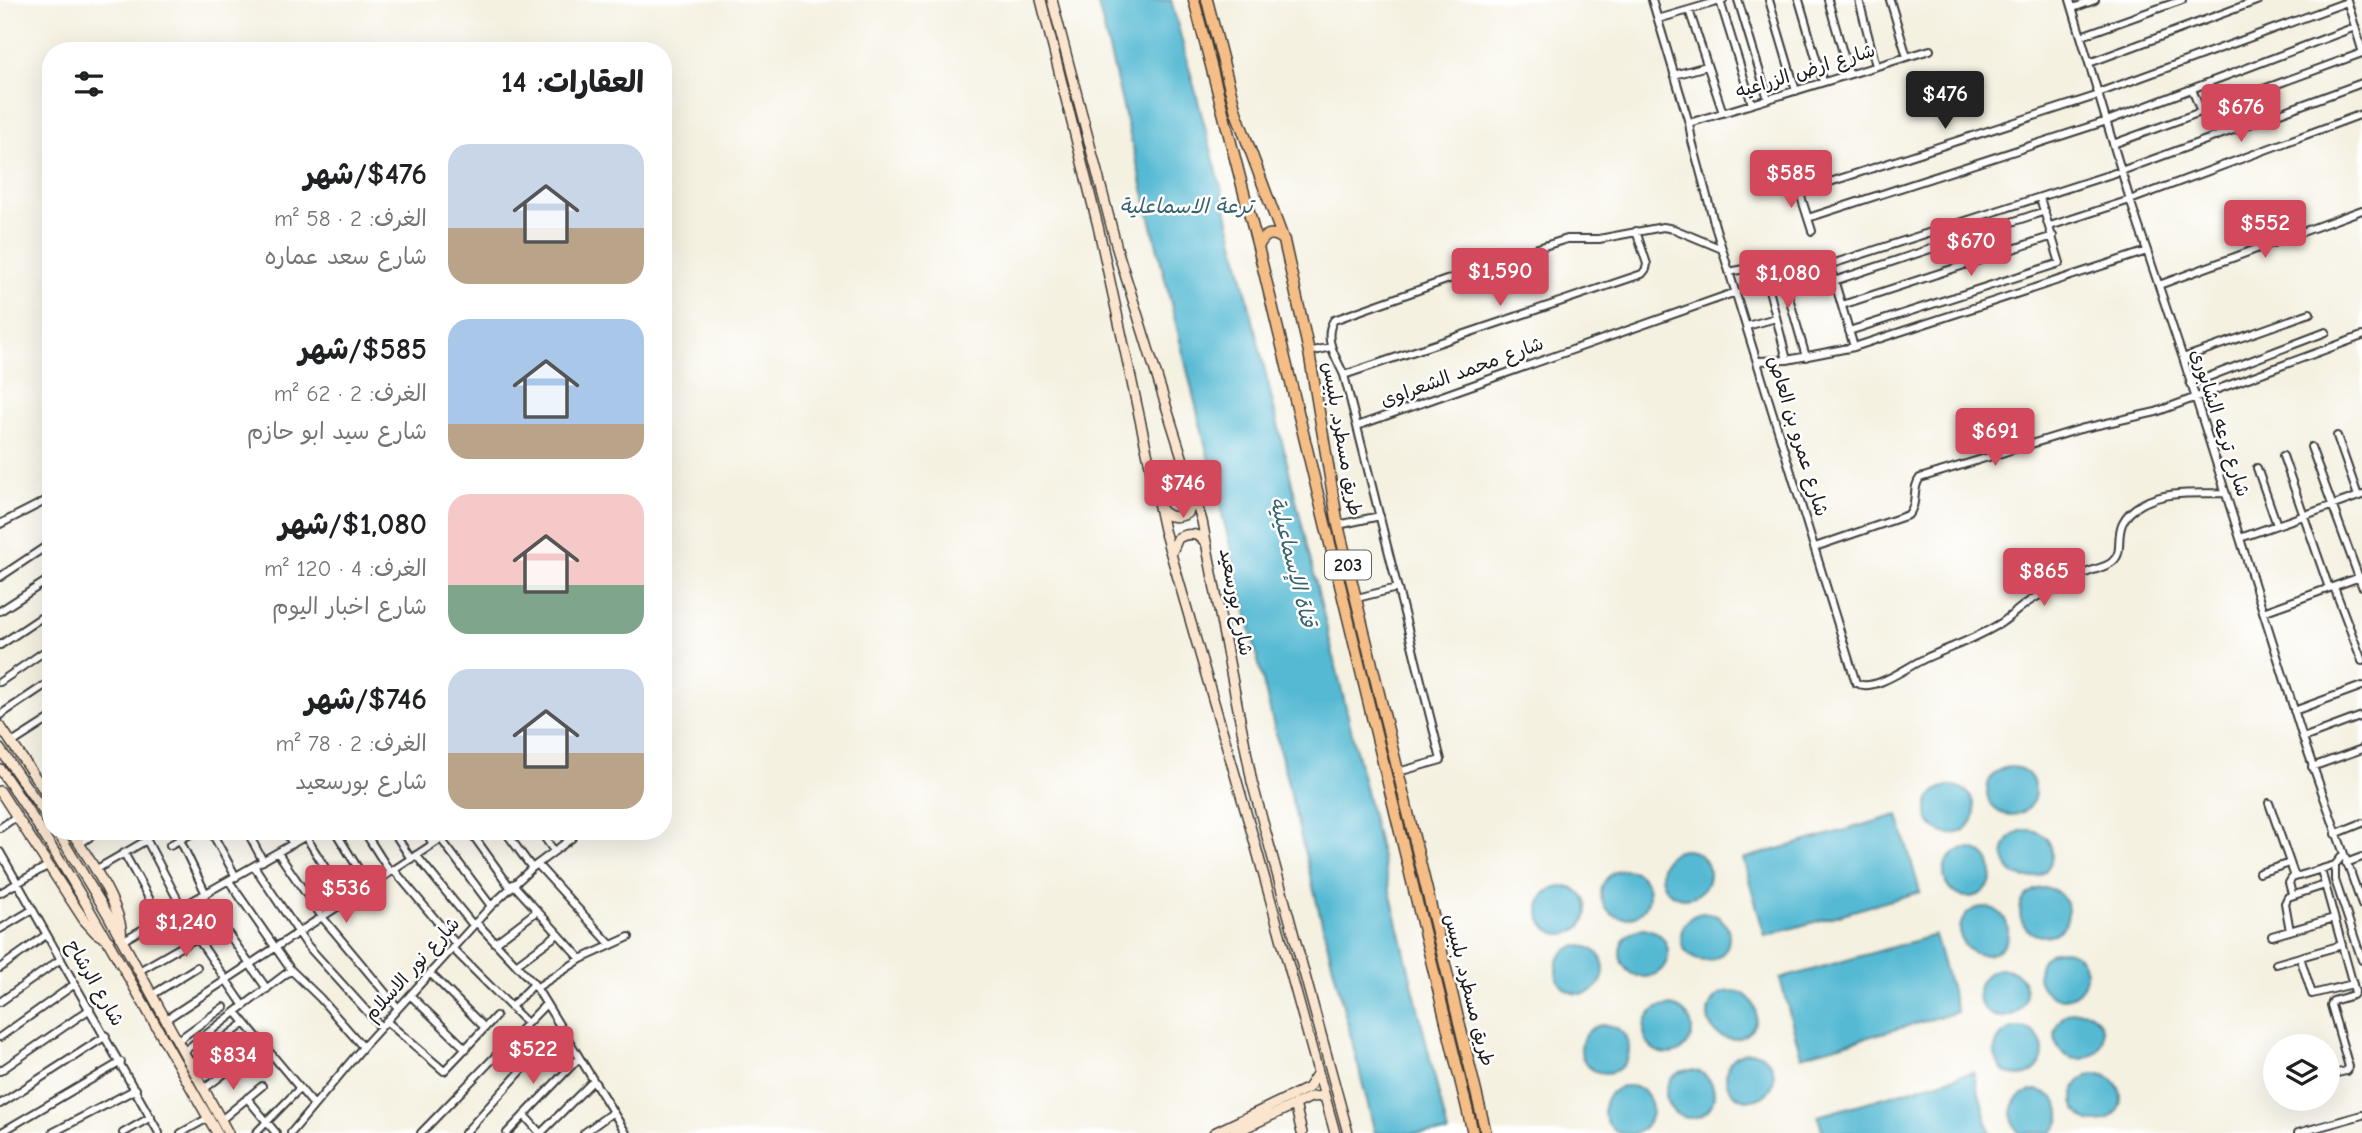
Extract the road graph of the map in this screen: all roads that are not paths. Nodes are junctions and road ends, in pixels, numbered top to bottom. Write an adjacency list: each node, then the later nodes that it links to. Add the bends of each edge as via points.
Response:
1 (1041, 0): 94 (main road, via 1098,226)
2 (1052, 0): 90 (main road, شارع بورسعيد, via 1118,252)
3 (1194, 0): 57 (main road, طريق مسطرد, بلبيس / 203)
4 (1207, 0): 56 (main road, طريق مسطرد, بلبيس / 203, via 1236,112)
5 (1652, 0): 19 (street, شارع عمرو بن العاص)
6 (1721, 0): 18 (street); 37 (street)
7 (1738, 0): 36 (street)
8 (1769, 0): 34 (street)
9 (1799, 0): 31 (street)
10 (1828, 0): 29 (street)
11 (1859, 0): 28 (street)
12 (1890, 0): 25 (street)
13 (2095, 0): 17 (street)
14 (2182, 0): 22 (street)
15 (2259, 0): 26 (street)
16 (2347, 1): 21 (street); 35 (street)
17 (2071, 4): 22 (street, شارع ترعه الشابورى)
18 (1689, 10): 19 (street); 27 (street)
19 (1658, 19): 30 (street, شارع عمرو بن العاص)
20 (2362, 21): 21 (street)
21 (2354, 25): 24 (street); 33 (street)
22 (2081, 36): 26 (street, شارع ترعه الشابورى)
23 (1930, 50): 25 (street, شارع ارض الزراعيه)
24 (2362, 51): 38 (street)
25 (1907, 57): 28 (street, شارع ارض الزراعيه)
26 (2089, 63): 35 (street, شارع ترعه الشابورى)
27 (1707, 66): 30 (street); 39 (street)
28 (1876, 66): 29 (street, شارع ارض الزراعيه)
29 (1849, 74): 31 (street, شارع ارض الزراعيه)
30 (1674, 75): 42 (street, شارع عمرو بن العاص)
31 (1823, 82): 34 (street, شارع ارض الزراعيه)
32 (2362, 83): 44 (street)
33 (2192, 89): 38 (street); 41 (street)
34 (1796, 91): 36 (street, شارع ارض الزراعيه)
35 (2099, 94): 41 (street, شارع ترعه الشابورى); 46 (street)
36 (1768, 99): 37 (street, شارع ارض الزراعيه)
37 (1752, 104): 39 (street, شارع ارض الزراعيه)
38 (2201, 112): 43 (street)
39 (1723, 113): 42 (street, شارع ارض الزراعيه)
40 (2362, 114): 48 (street)
41 (2107, 121): 43 (street, شارع ترعه الشابورى); 51 (street)
42 (1689, 123): 58 (street, شارع عمرو بن العاص)
43 (2113, 144): 44 (street, شارع ترعه الشابورى)
44 (2121, 171): 47 (street); 48 (street, شارع ترعه الشابورى)
45 (1796, 181): 46 (street)
46 (1799, 192): 51 (street)
47 (2040, 198): 50 (street); 61 (street)
48 (2130, 200): 52 (street); 59 (street, شارع ترعه الشابورى)
49 (2362, 210): 65 (street)
50 (2045, 211): 52 (street); 64 (street)
51 (1808, 218): 54 (street)
52 (2050, 226): 55 (street)
53 (1636, 231): 58 (street, via 1669,228); 75 (street, via 1558,241 1334,320 1329,332); 81 (street, via 1647,264 1642,274)
54 (1812, 231)
55 (2053, 236): 67 (street); 71 (street, via 2058,263)
56 (1284, 241): 57 (main road, via 1271,233); 76 (main road, طريق مسطرد, بلبيس / 203)
57 (1258, 247): 314 (main road, طريق مسطرد, بلبيس / 203)
58 (1722, 249): 62 (street, شارع عمرو بن العاص)
59 (2147, 251): 65 (street, شارع ترعه الشابورى); 74 (street)
60 (1763, 266): 62 (street); 63 (street, via 1778,264); 69 (street)
61 (1830, 266): 63 (street); 64 (street)
62 (1730, 272): 66 (street, شارع عمرو بن العاص)
63 (1785, 279): 77 (street)
64 (1834, 281): 67 (street)
65 (2159, 285): 78 (street, شارع ترعه الشابورى)
66 (1736, 292): 70 (street, شارع عمرو بن العاص); 84 (street, شارع محمد الشعراوى)
67 (1842, 305): 71 (street)
68 (2310, 313): 78 (street)
69 (1776, 318): 70 (street); 79 (street)
70 (1746, 326): 80 (street, شارع عمرو بن العاص)
71 (1849, 331): 74 (street)
72 (2326, 332): 82 (street)
73 (2362, 336): 83 (street)
74 (1854, 346): 77 (street)
75 (1331, 347): 76 (street); 81 (street)
76 (1309, 352): 98 (main road, طريق مسطرد, بلبيس / 203)
77 (1806, 357): 79 (street)
78 (2183, 358): 82 (street, شارع ترعه الشابورى)
79 (1787, 360): 80 (street)
80 (1758, 361): 102 (street, شارع عمرو بن العاص)
81 (1344, 375): 84 (street)
82 (2190, 384): 83 (street, شارع ترعه الشابورى)
83 (2194, 398): 89 (street, شارع ترعه الشابورى); 102 (street, via 1920,478 1908,515)
84 (1357, 426): 96 (street)
85 (2336, 436): 91 (street)
86 (2311, 447): 93 (street)
87 (2283, 456): 95 (street)
88 (2257, 468): 99 (street)
89 (2225, 493): 100 (street, شارع ترعه الشابورى); 102 (street, شارع عمرو بن العاص, via 2152,499 2124,518 2119,551 2111,563 2036,596 1965,644 1863,686 1855,680)
90 (1194, 497): 94 (main road, via 1192,508 1183,516 1166,515); 101 (main road, شارع بورسعيد)
91 (2360, 497): 93 (street)
92 (42, 504): 97 (street)
93 (2332, 505): 95 (street); 106 (street)
94 (1158, 506): 104 (main road)
95 (2302, 515): 99 (street); 109 (street)
96 (1380, 516): 98 (street); 110 (street)
97 (0, 524)
98 (1338, 525): 111 (main road, طريق مسطرد, بلبيس / 203)
99 (2277, 525): 100 (street)
100 (2240, 538): 113 (street, شارع ترعه الشابورى)
101 (1208, 546): 104 (main road, via 1189,534 1178,538); 313 (main road, شارع بورسعيد, via 1252,782)
102 (1815, 547)
103 (42, 549): 105 (street)
104 (1172, 554): 272 (main road)
105 (0, 577)
106 (2360, 577): 108 (street); 109 (street)
107 (42, 584): 112 (street)
108 (2362, 586)
109 (2332, 587): 113 (street); 117 (street)
110 (1397, 589): 111 (street); 132 (street, via 1441,760)
111 (1357, 598): 132 (main road, طريق مسطرد, بلبيس / 203)
112 (0, 611)
113 (2263, 612): 121 (street, شارع ترعه الشابورى)
114 (42, 617): 115 (street)
115 (0, 645)
116 (42, 653): 118 (street)
117 (2362, 661)
118 (0, 682)
119 (2362, 685): 121 (street)
120 (42, 687): 122 (street)
121 (2294, 711): 126 (street, شارع ترعه الشابورى)
122 (0, 715)
123 (2362, 716): 126 (street)
124 (42, 724): 127 (street)
125 (0, 726): 127 (main road)
126 (2303, 738): 130 (street, شارع ترعه الشابورى)
127 (12, 743): 133 (main road)
128 (0, 749): 136 (main road)
129 (2362, 749): 130 (street)
130 (2312, 767): 141 (street, شارع ترعه الشابورى)
131 (0, 769): 140 (main road, شارع الرشاح)
132 (1398, 772): 315 (main road, طريق مسطرد, بلبيس / 203)
133 (42, 787)
134 (0, 791): 137 (main road)
135 (2269, 803): 176 (street)
136 (42, 809)
137 (17, 816): 139 (street); 178 (main road)
138 (2362, 823): 141 (street)
139 (0, 828)
140 (42, 832)
141 (2335, 834): 171 (street, شارع ترعه الشابورى)
142 (48, 840): 217 (main road, شارع الرشاح)
143 (62, 840): 216 (main road)
144 (77, 840): 163 (main road)
145 (85, 840): 163 (street)
146 (147, 840): 169 (street); 200 (street)
147 (180, 840): 166 (street); 196 (street)
148 (216, 840): 186 (street)
149 (252, 840): 174 (street)
150 (291, 840): 164 (street)
151 (300, 840): 164 (street)
152 (308, 840): 197 (street)
153 (341, 840): 191 (street)
154 (370, 840): 184 (street)
155 (400, 840): 172 (street)
156 (431, 840): 165 (street)
157 (439, 840): 165 (street)
158 (442, 840): 199 (street)
159 (477, 840): 192 (street)
160 (513, 840): 180 (street)
161 (547, 840): 167 (street)
162 (569, 840): 167 (street, شارع نور الاسلام)
163 (79, 844): 182 (main road)
164 (293, 844): 170 (street)
165 (433, 844): 172 (street)
166 (170, 845)
167 (554, 851): 180 (street, شارع نور الاسلام)
168 (0, 852): 175 (street, شارع الرشاح)
169 (124, 853): 182 (street); 205 (street)
170 (278, 853): 174 (street); 203 (street)
171 (2343, 855): 177 (street, شارع ترعه الشابورى); 181 (street)
172 (413, 857): 184 (street); 207 (street)
173 (2362, 857): 177 (street)
174 (262, 861): 179 (street)
175 (3, 862): 189 (street, شارع الرشاح)
176 (2290, 863): 185 (street); 187 (street)
177 (2346, 863): 193 (street, شارع ترعه الشابورى)
178 (49, 865): 189 (street); 217 (main road, via 84,920)
179 (254, 866): 186 (street); 210 (street)
180 (535, 866): 192 (street, شارع نور الاسلام); 219 (street)
181 (2335, 866): 183 (street); 226 (street, via 2335,880)
182 (95, 870): 216 (main road, via 120,919)
183 (2321, 870): 187 (street); 190 (street)
184 (392, 871): 191 (street); 221 (street)
185 (2259, 873)
186 (236, 877): 188 (street)
187 (2295, 877): 195 (street, via 2289,883)
188 (229, 881): 196 (street); 222 (street)
189 (18, 883): 194 (street); 201 (street, شارع الرشاح)
190 (2325, 885): 195 (street); 204 (street)
191 (369, 886): 197 (street)
192 (512, 886): 199 (street, شارع نور الاسلام); 202 (street)
193 (2359, 888): 198 (street, شارع ترعه الشابورى)
194 (0, 893)
195 (2292, 894): 209 (street, via 2285,904)
196 (204, 895): 200 (street); 206 (street)
197 (346, 901): 203 (street)
198 (2362, 905)
199 (491, 906): 207 (street, شارع نور الاسلام)
200 (180, 909): 205 (street); 215 (street)
201 (32, 910): 208 (street); 212 (street, شارع الرشاح)
202 (537, 911): 211 (street); 218 (street)
203 (322, 917): 210 (street); 247 (street)
204 (2334, 918): 209 (street); 220 (street)
205 (161, 920): 216 (street)
206 (221, 924): 215 (street); 228 (street)
207 (475, 924): 218 (street); 221 (street, شارع نور الاسلام)
208 (0, 929)
209 (2290, 931): 213 (street)
210 (298, 933): 222 (street); 255 (street)
211 (558, 934): 225 (street); 229 (street)
212 (46, 935): 224 (street, شارع الرشاح); 231 (street)
213 (2272, 936)
214 (629, 937): 219 (street)
215 (197, 938): 233 (street); 235 (street)
216 (122, 940): 233 (main road)
217 (110, 942): 287 (main road, شارع الرشاح)
218 (495, 943): 229 (street)
219 (611, 945): 225 (street)
220 (2342, 945): 223 (street); 237 (street)
221 (454, 946): 234 (street, شارع نور الاسلام); 246 (street)
222 (275, 947): 228 (street); 232 (street)
223 (2300, 957): 227 (street); 237 (street, via 2312,994)
224 (61, 959): 236 (street, شارع الرشاح); 242 (street)
225 (581, 959): 238 (street)
226 (2362, 960)
227 (2276, 964)
228 (249, 965): 235 (street); 239 (street)
229 (516, 965): 238 (street)
230 (197, 967): 240 (street)
231 (0, 968)
232 (292, 970): 239 (street); 264 (street)
233 (139, 971): 240 (main road)
234 (430, 973): 241 (street, شارع نور الاسلام); 256 (street)
235 (226, 980): 244 (street); 251 (street)
236 (75, 984): 248 (street, شارع الرشاح); 261 (street)
237 (2353, 984): 258 (street, via 2354,994 2331,1004)
238 (535, 986): 243 (street); 246 (street)
239 (267, 989): 244 (street)
240 (152, 995): 251 (main road)
241 (410, 995): 247 (street, شارع نور الاسلام); 265 (street)
242 (0, 1002)
243 (545, 1004): 254 (street); 257 (street)
244 (244, 1006): 249 (street)
245 (224, 1007): 262 (street)
246 (510, 1007): 254 (street)
247 (398, 1008): 252 (street, شارع نور الاسلام)
248 (90, 1009): 259 (street, شارع الرشاح); 270 (street)
249 (236, 1012): 253 (street); 266 (street)
250 (496, 1016): 256 (street)
251 (165, 1020): 262 (main road)
252 (386, 1021): 255 (street, شارع نور الاسلام); 265 (street, via 443,1071)
253 (245, 1023): 263 (street); 269 (street)
254 (527, 1023): 303 (street)
255 (381, 1027): 264 (street, شارع نور الاسلام)
256 (485, 1028): 265 (street)
257 (560, 1028): 267 (street); 304 (street)
258 (2340, 1034)
259 (106, 1036): 268 (street, شارع الرشاح); 280 (street)
260 (2340, 1036): 271 (street, via 2349,1067)
261 (0, 1037)
262 (177, 1041): 266 (main road)
263 (263, 1044): 275 (street); 277 (street)
264 (363, 1047): 282 (street, شارع نور الاسلام)
265 (466, 1049)
266 (183, 1052): 269 (main road)
267 (579, 1058): 273 (street); 284 (street)
268 (121, 1062): 276 (street, شارع الرشاح); 294 (street)
269 (190, 1064): 277 (main road)
270 (0, 1071)
271 (2340, 1072)
272 (1317, 1074): 278 (main road); 309 (main road, via 1308,1088)
273 (593, 1081): 283 (street); 306 (street)
274 (262, 1086): 279 (street)
275 (300, 1088): 282 (street); 289 (street)
276 (136, 1089): 286 (street, شارع الرشاح); 295 (street)
277 (204, 1089): 288 (main road)
278 (1324, 1096): 281 (main road); 312 (main road)
279 (247, 1098): 288 (street); 289 (street)
280 (0, 1104)
281 (1295, 1104): 292 (main road); 311 (main road)
282 (314, 1105): 291 (street, شارع نور الاسلام)
283 (612, 1112): 307 (street); 308 (street)
284 (524, 1115): 305 (street); 306 (street)
285 (2362, 1115): 293 (street)
286 (151, 1117): 296 (street); 297 (street, شارع الرشاح)
287 (208, 1118): 298 (street); 299 (main road, شارع الرشاح)
288 (222, 1120): 300 (main road)
289 (266, 1122): 301 (street); 302 (street)
290 (288, 1123): 291 (street)
291 (292, 1131)
292 (1244, 1131): 310 (main road)
293 (2314, 1131): 316 (street)
294 (0, 1133)
295 (52, 1133)
296 (123, 1133)
297 (159, 1133)
298 (181, 1133)
299 (217, 1133)
300 (228, 1133)
301 (256, 1133)
302 (276, 1133)
303 (421, 1133)
304 (465, 1133)
305 (507, 1133)
306 (541, 1133)
307 (584, 1133)
308 (626, 1133)
309 (1214, 1133)
310 (1234, 1133)
311 (1302, 1133)
312 (1335, 1133)
313 (1348, 1133)
314 (1473, 1133)
315 (1486, 1133)
316 (2298, 1133)

